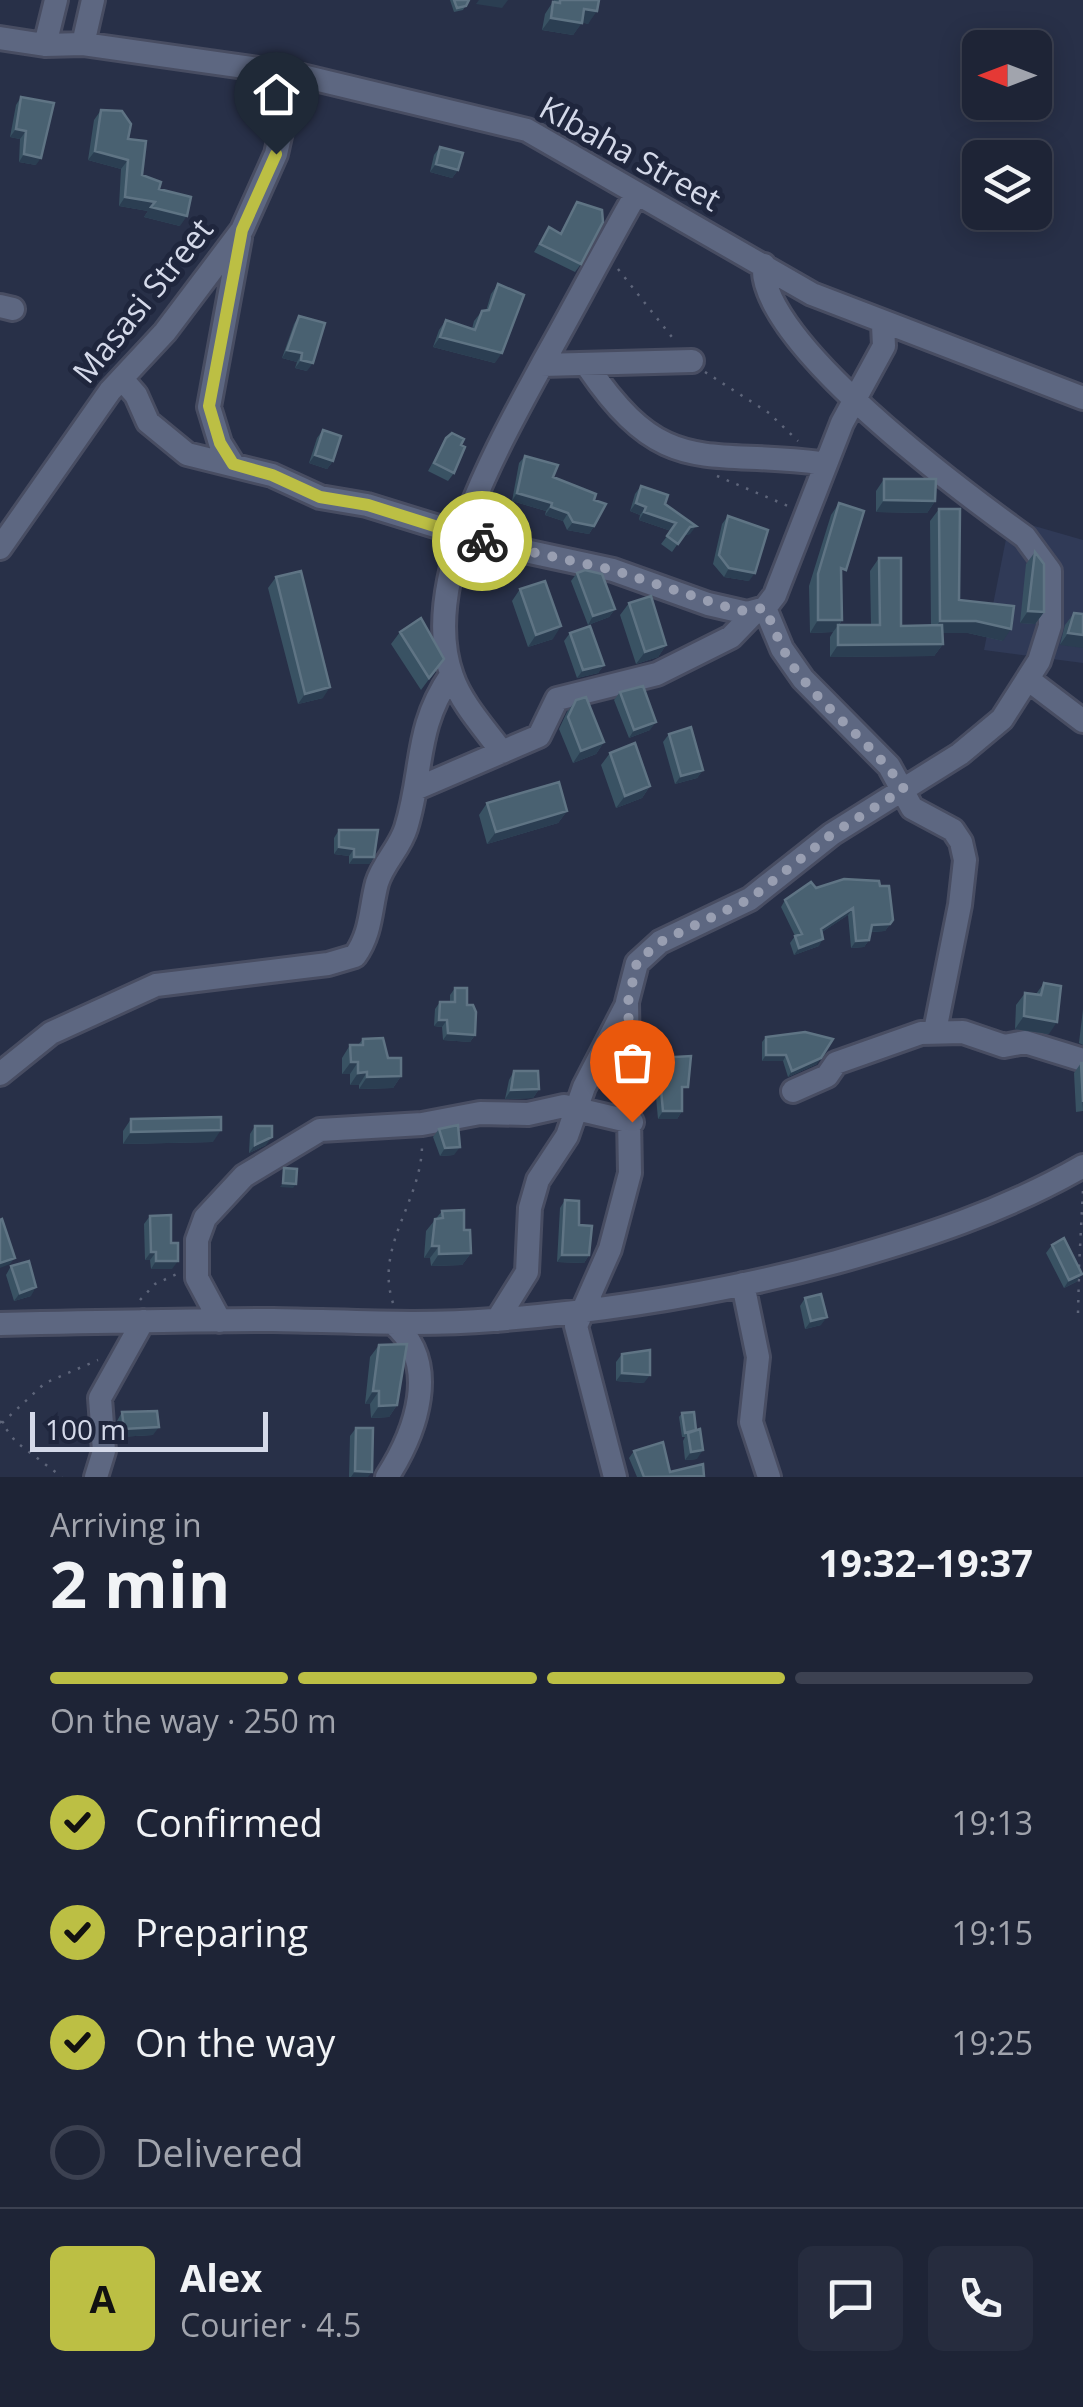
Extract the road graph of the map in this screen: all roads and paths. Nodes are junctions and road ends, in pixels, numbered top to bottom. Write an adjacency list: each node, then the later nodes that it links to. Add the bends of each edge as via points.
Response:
1 (56, 0): 5 (street)
2 (93, 0): 4 (street)
3 (0, 38): 5 (street, KIbaha Street)
4 (83, 44): 5 (street, KIbaha Street); 6 (street, KIbaha Street)
5 (45, 45)
6 (294, 74): 7 (street, KIbaha Street, via 527,130); 8 (street, Masasi Street, via 276,154)
7 (636, 194): 9 (street, KIbaha Street); 12 (street)
8 (242, 230): 14 (street, Masasi Street); 18 (street, via 209,406)
9 (764, 264): 10 (street, KIbaha Street, via 812,294); 16 (street, via 765,288 790,333)
10 (883, 324): 15 (street, KIbaha Street); 16 (street, via 884,346)
11 (692, 361): 13 (street)
12 (542, 365): 13 (street); 21 (street, via 494,454)
13 (588, 367): 17 (street, via 667,448 707,457)
14 (122, 379): 18 (street, via 148,422 180,450); 22 (street, Masasi Street)
15 (1083, 398)
16 (856, 401): 20 (street); 25 (street, via 1024,537 1050,571 1050,626)
17 (820, 463)
18 (233, 464): 21 (street, via 320,497)
19 (712, 474): 20 (path)
20 (808, 514): 23 (street)
21 (461, 535): 23 (street, via 613,570 708,604); 24 (street, via 448,597)
22 (0, 548)
23 (761, 610): 27 (street, via 731,637 657,674 557,699 539,736); 29 (street, via 802,679 872,746)
24 (451, 675): 27 (street); 28 (street, via 424,722)
25 (1028, 680): 26 (street); 29 (street, via 979,740)
26 (1083, 721)
27 (502, 752): 28 (street)
28 (418, 788): 33 (street, via 355,956 156,985 51,1034)
29 (904, 789): 30 (street, via 832,834 750,899 649,950 634,969); 31 (street, via 912,808 953,830 964,852)
30 (628, 1002): 35 (street); 36 (street)
31 (935, 1031): 32 (street, via 1004,1046 1026,1042); 34 (street, via 836,1063 827,1076)
32 (1083, 1060)
33 (0, 1074)
34 (793, 1091)
35 (576, 1108): 36 (street); 37 (street); 45 (street, via 533,1193 527,1272)
36 (632, 1122): 42 (street, via 620,1215)
37 (422, 1124): 46 (street, via 320,1130 229,1189 197,1240 197,1278); 47 (path, via 421,1176 388,1270)
38 (1083, 1166): 41 (street, via 1012,1204 912,1242)
39 (1083, 1185): 44 (path)
40 (178, 1267): 43 (path, via 176,1277 155,1284)
41 (742, 1284): 42 (street); 55 (street, via 758,1357 751,1422)
42 (586, 1310): 45 (street); 54 (street, via 576,1326 579,1346)
43 (138, 1312): 46 (street); 48 (street); 49 (street)
44 (1078, 1313)
45 (497, 1320): 47 (street)
46 (220, 1321): 47 (street)
47 (397, 1323): 53 (street, via 418,1353 419,1379 414,1420)
48 (0, 1324)
49 (123, 1352): 50 (path, via 45,1382); 52 (street, via 100,1398 104,1451)
50 (1, 1422): 51 (path)
51 (62, 1477)
52 (96, 1477)
53 (387, 1477)
54 (615, 1477)
55 (769, 1477)

